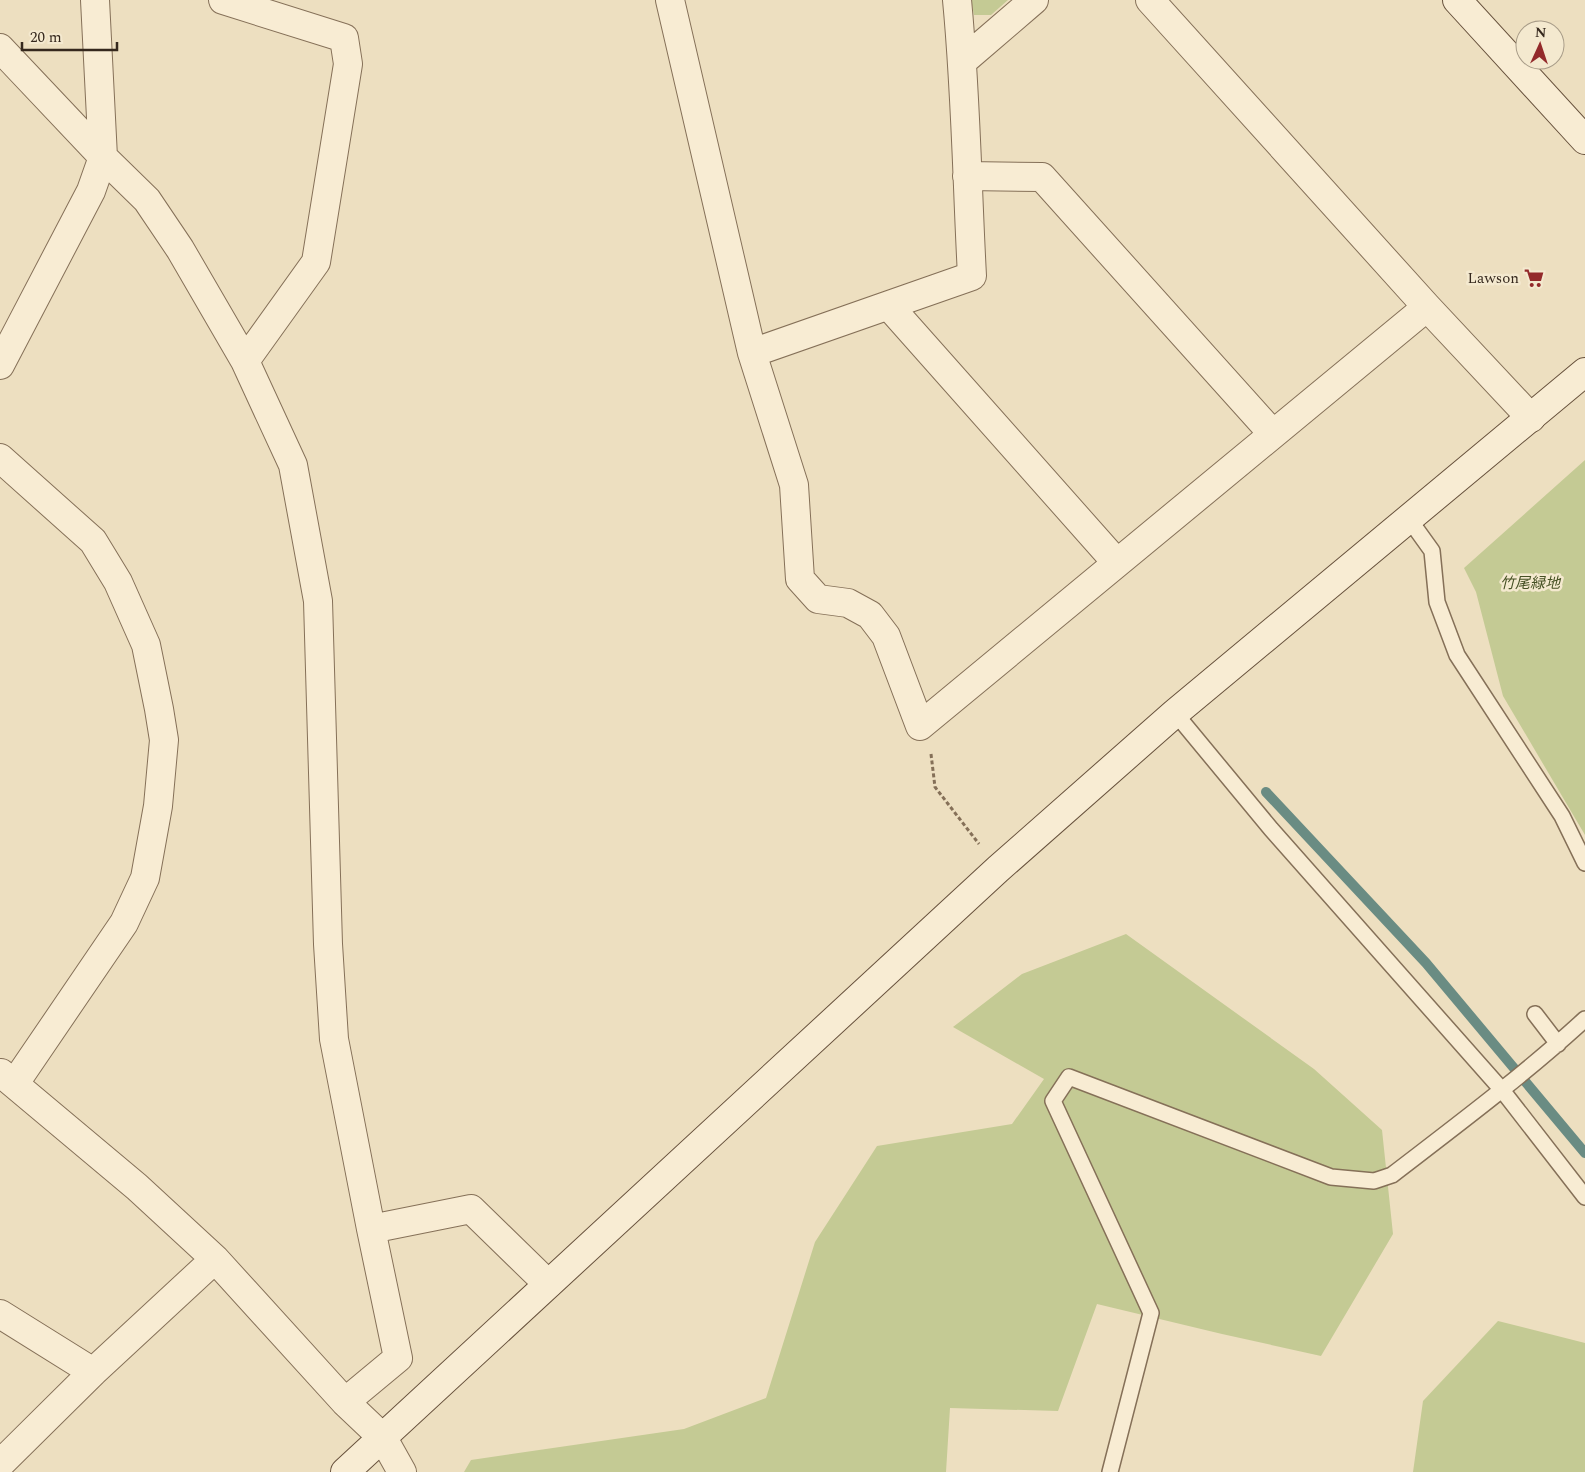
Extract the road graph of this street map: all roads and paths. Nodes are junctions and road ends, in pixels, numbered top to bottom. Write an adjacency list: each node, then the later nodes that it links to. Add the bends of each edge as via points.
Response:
1 (96, 0): 11 (street)
2 (223, 0): 17 (street, via 344,38 348,64 316,262)
3 (670, 0): 16 (street)
4 (957, 0): 9 (street)
5 (1034, 0): 9 (street)
6 (1150, 0): 14 (street)
7 (1456, 0): 10 (street)
8 (0, 48): 11 (street)
9 (963, 62): 12 (street)
10 (1585, 140)
11 (103, 157): 15 (street, via 91,191); 17 (street, via 147,200 180,249)
12 (967, 176): 13 (street, via 972,276); 20 (street, via 1042,177)
13 (889, 306): 16 (street); 23 (street)
14 (1427, 306): 19 (street); 20 (street)
15 (4, 347)
16 (752, 353): 25 (street, via 794,485 800,579 818,599 848,602 870,615 886,636)
17 (245, 361): 34 (street, via 293,465 318,601 328,944 334,1039)
18 (1585, 372): 19 (street)
19 (1532, 418): 22 (street)
20 (1273, 434): 23 (street)
21 (0, 458): 31 (street, via 93,541 118,582 146,645 164,740 158,806 145,878 124,923)
22 (1409, 519): 24 (street); 26 (lane, via 1432,551 1437,602 1457,655 1562,816)
23 (1117, 562): 25 (street)
24 (1175, 713): 27 (street); 32 (lane, via 1271,829)
25 (920, 726): 27 (path, via 930,744 934,788)
26 (1585, 863)
27 (998, 869): 36 (street)
28 (1535, 1014): 30 (lane)
29 (1585, 1018): 30 (lane)
30 (1558, 1044): 32 (lane)
31 (8, 1078): 35 (street, via 138,1187)
32 (1502, 1090): 33 (lane); 44 (lane, via 1392,1176 1374,1181 1331,1177 1069,1077 1053,1102 1151,1314)
33 (1585, 1197)
34 (371, 1229): 36 (street, via 471,1209); 39 (street, via 398,1358)
35 (215, 1259): 38 (street); 39 (street)
36 (548, 1284): 40 (street)
37 (0, 1314): 38 (street)
38 (93, 1372): 41 (street)
39 (345, 1402): 40 (street)
40 (383, 1438): 42 (street); 43 (street)
41 (0, 1464)
42 (345, 1472)
43 (402, 1472)
44 (1110, 1472)

